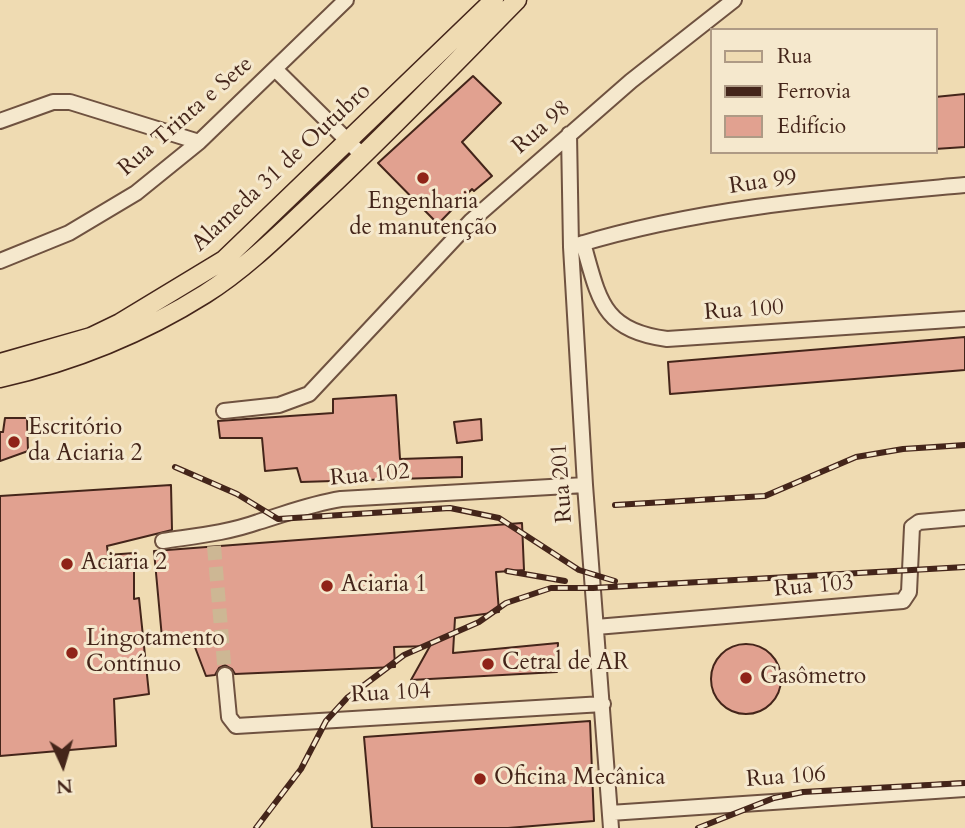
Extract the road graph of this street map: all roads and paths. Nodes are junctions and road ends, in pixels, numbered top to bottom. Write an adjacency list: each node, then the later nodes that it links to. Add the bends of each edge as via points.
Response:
1 (346, 0): 5 (street, Rua Trinta e Sete)
2 (494, 0): 9 (main road, Alameda 31 de Outubro)
3 (517, 0): 10 (main road)
4 (734, 0): 7 (street, Rua 98)
5 (275, 69): 8 (street, Rua Trinta e Sete); 9 (street)
6 (0, 121): 8 (street, via 53,102 70,102)
7 (569, 134): 12 (street, Rua 201); 18 (street, Rua 98, via 471,221 309,394 296,402)
8 (199, 142): 13 (street, Rua Trinta e Sete, via 103,214)
9 (348, 142): 10 (street); 15 (main road, Alameda 31 de Outubro, via 223,260)
10 (363, 156): 15 (main road, via 265,247 205,294)
11 (965, 185): 12 (street, Rua 99, via 780,202 623,231)
12 (577, 245): 14 (street, Rua 100, via 610,316 643,336 667,339); 19 (street, Rua 201)
13 (0, 261)
14 (965, 318)
15 (101, 340): 16 (main road, Alameda 31 de Outubro); 17 (main road, via 39,369)
16 (0, 363)
17 (0, 378)
18 (224, 411)
19 (585, 485): 21 (street, Rua 102, via 341,499 302,506 214,540); 22 (street, Rua 201)
20 (965, 518): 22 (street, Rua 103, via 919,522 912,527 909,592 903,601)
21 (163, 541)
22 (596, 627): 24 (street, Rua 201)
23 (225, 675): 24 (street, Rua 104, via 229,717 243,726)
24 (603, 704): 26 (street, Rua 201)
25 (965, 789): 26 (street, Rua 106)
26 (611, 821)

